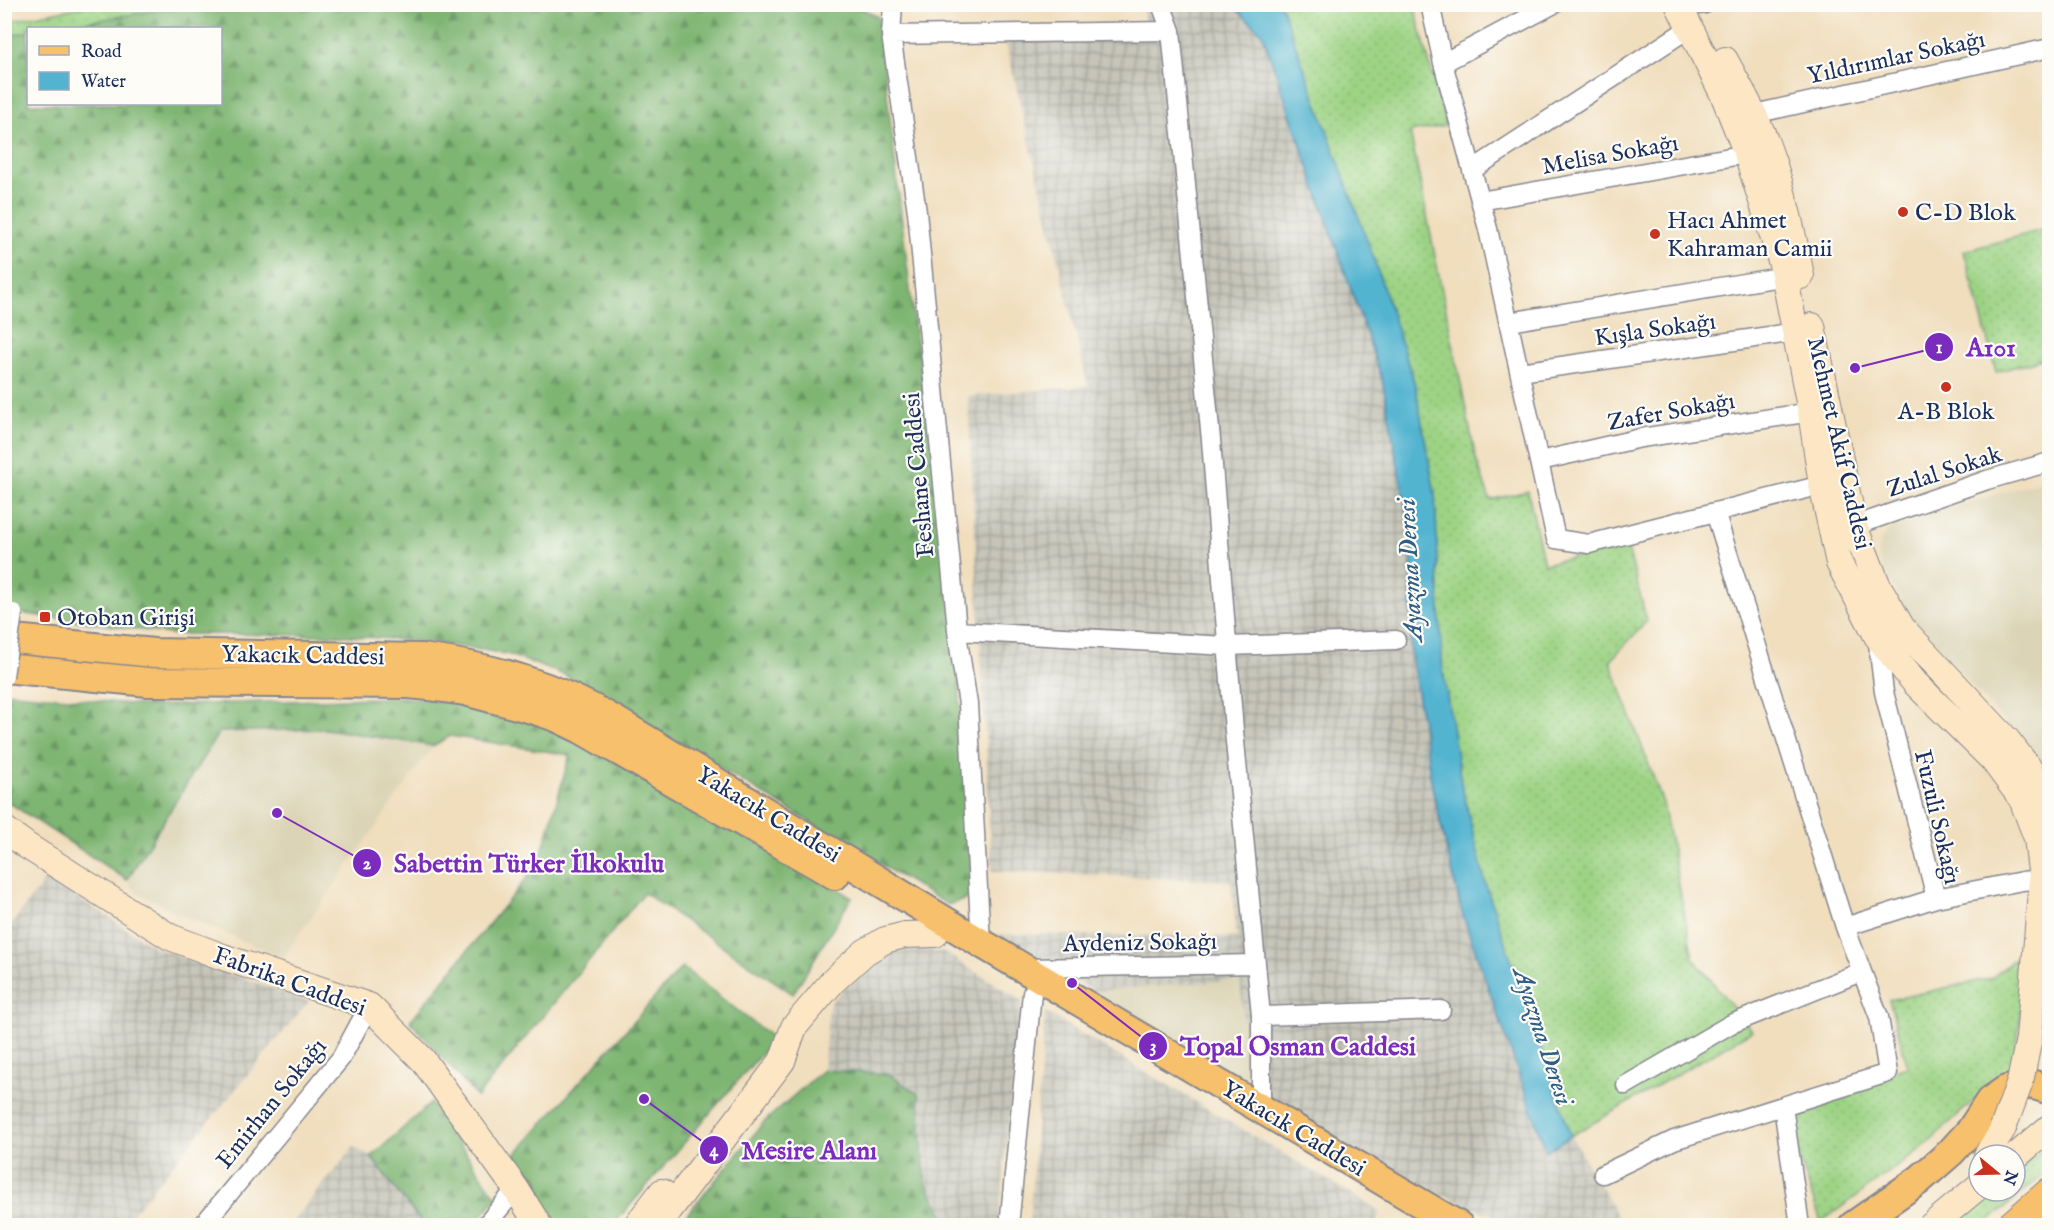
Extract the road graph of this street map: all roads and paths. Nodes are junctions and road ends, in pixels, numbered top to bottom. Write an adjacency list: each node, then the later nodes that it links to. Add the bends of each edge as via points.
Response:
1 (893, 4): 7 (street, Feshane Caddesi)
2 (1161, 4): 6 (street)
3 (1430, 4): 9 (street)
4 (1554, 4): 9 (street)
5 (1694, 9): 10 (main road, Mehmet Akif Caddesi); 11 (main road, Mehmet Akif Caddesi); 12 (street)
6 (1171, 31): 7 (street); 29 (street)
7 (891, 35): 26 (street, Feshane Caddesi, via 917,212)
8 (2049, 48): 10 (street, Yıldırımlar Sokağı)
9 (1443, 63): 12 (street)
10 (1754, 114): 16 (main road, Mehmet Akif Caddesi, via 1786,205)
11 (1747, 154): 13 (street, Melisa Sokağı); 14 (main road, Mehmet Akif Caddesi)
12 (1472, 170): 13 (street)
13 (1480, 201): 15 (street)
14 (1786, 276): 15 (street); 16 (main road, Mehmet Akif Caddesi)
15 (1509, 322): 17 (street)
16 (1804, 327): 17 (street, Kışla Sokağı); 18 (main road, Mehmet Akif Caddesi); 19 (main road, Mehmet Akif Caddesi)
17 (1520, 372): 20 (street)
18 (1811, 412): 20 (street, Zafer Sokağı, via 1641,438); 22 (main road, Mehmet Akif Caddesi)
19 (1840, 455): 22 (main road); 24 (main road, Mehmet Akif Caddesi)
20 (1540, 461): 23 (street, via 1556,539 1589,544)
21 (2049, 462): 24 (street, Zulal Sokak)
22 (1822, 485): 23 (street); 27 (main road, Mehmet Akif Caddesi, via 1839,563)
23 (1715, 512): 39 (street)
24 (1854, 526): 34 (main road, Mehmet Akif Caddesi, via 1877,584 1902,628 2028,767)
25 (9, 625): 31 (street, bridge); 41 (main road, Yakacık Caddesi, via 154,653 422,658 480,667 536,682 589,705)
26 (957, 631): 29 (street); 41 (street, Feshane Caddesi, via 968,704)
27 (1877, 636): 32 (main road, Mehmet Akif Caddesi); 33 (street, Fuzuli Sokağı)
28 (1396, 640): 29 (street)
29 (1227, 646): 42 (street)
30 (4, 668): 40 (main road, Yakacık Caddesi, via 148,682 408,684 465,691 532,709 581,729)
31 (4, 676)
32 (1915, 683): 33 (street); 34 (main road, Mehmet Akif Caddesi)
33 (1884, 692): 38 (street, Fuzuli Sokağı)
34 (2031, 795): 35 (main road, Mehmet Akif Caddesi); 37 (main road, Mehmet Akif Caddesi)
35 (2049, 825)
36 (4, 829): 45 (main road, Fabrika Caddesi, via 170,937)
37 (2042, 879): 38 (street); 54 (main road, Mehmet Akif Caddesi, bridge, via 2029,1038 2020,1082)
38 (1936, 898): 39 (street, Fuzuli Sokağı)
39 (1845, 927): 43 (street)
40 (935, 934): 44 (main road, Yakacık Caddesi); 48 (main road, via 885,940 865,952 833,981)
41 (981, 943): 44 (main road, Yakacık Caddesi)
42 (1256, 964): 44 (street, Aydeniz Sokağı); 47 (street)
43 (1861, 972): 49 (street, via 1731,1024); 51 (street, via 1879,1017 1888,1073)
44 (1028, 981): 52 (main road, Yakacık Caddesi); 67 (street, via 1026,1071); 68 (main road, Yakacık Caddesi)
45 (369, 1006): 57 (main road, Fabrika Caddesi, via 423,1060); 62 (street, Emirhan Sokağı, via 341,1058)
46 (1441, 1010): 47 (street)
47 (1261, 1016): 52 (street)
48 (794, 1027): 65 (main road, via 752,1075); 66 (main road, via 782,1061)
49 (1626, 1085)
50 (2049, 1090): 71 (main road, via 2031,1084 2006,1090 1990,1101 1951,1152 1919,1180)
51 (1783, 1106): 56 (street, via 1674,1140); 70 (street)
52 (1261, 1109): 69 (main road, Yakacık Caddesi)
53 (2049, 1127): 55 (main road)
54 (1994, 1143)
55 (2027, 1146)
56 (1603, 1174)
57 (516, 1189): 63 (street); 64 (main road, Fabrika Caddesi)
58 (1967, 1189): 61 (main road)
59 (2049, 1194): 73 (highway)
60 (1967, 1196): 61 (main road)
61 (1959, 1202): 72 (main road)
62 (202, 1226)
63 (485, 1226)
64 (539, 1226)
65 (636, 1226)
66 (657, 1226)
67 (1009, 1226)
68 (1421, 1226)
69 (1459, 1226)
70 (1800, 1226)
71 (1853, 1226)
72 (1931, 1226)
73 (2013, 1226)

